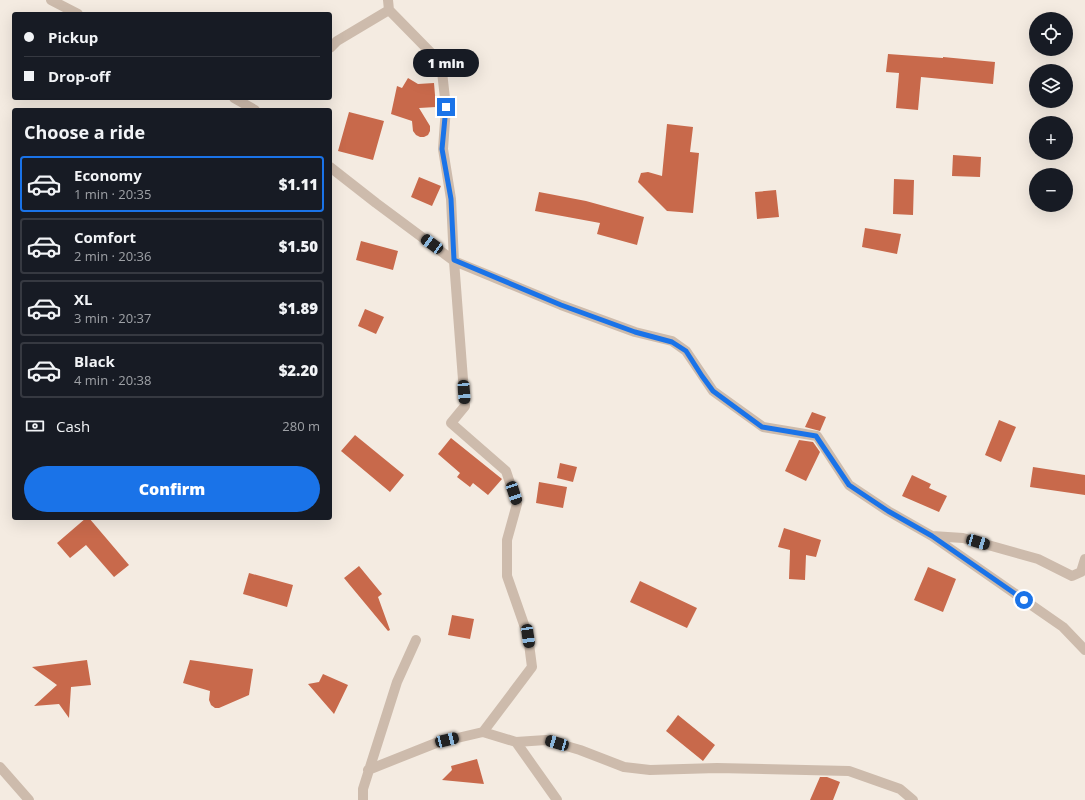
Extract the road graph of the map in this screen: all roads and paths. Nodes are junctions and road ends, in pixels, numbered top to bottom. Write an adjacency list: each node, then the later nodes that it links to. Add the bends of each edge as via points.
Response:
1 (51, 0): 3 (street)
2 (388, 5): 4 (street); 8 (street, via 441,64 446,107 442,149 451,199)
3 (74, 12)
4 (332, 46)
5 (238, 100): 6 (street)
6 (252, 108)
7 (332, 169): 8 (street)
8 (454, 260): 9 (street, via 561,305 635,332 672,342 686,351 713,391 762,427 816,436 849,485); 13 (street, via 465,406 451,423 506,471 513,491 517,504 507,540 507,576 528,636 532,667)
9 (932, 536): 10 (street, via 963,538 1038,560 1072,576 1081,572); 12 (street, via 1063,627)
10 (1085, 559)
11 (416, 640): 16 (street, via 397,682)
12 (1085, 650)
13 (483, 732): 14 (street); 16 (street, via 436,743)
14 (516, 742): 19 (street); 20 (street, via 546,740 624,767 650,770 717,768 850,771 900,789)
15 (0, 767): 17 (street)
16 (368, 770): 18 (street)
17 (30, 800)
18 (363, 800)
19 (557, 800)
20 (913, 800)

